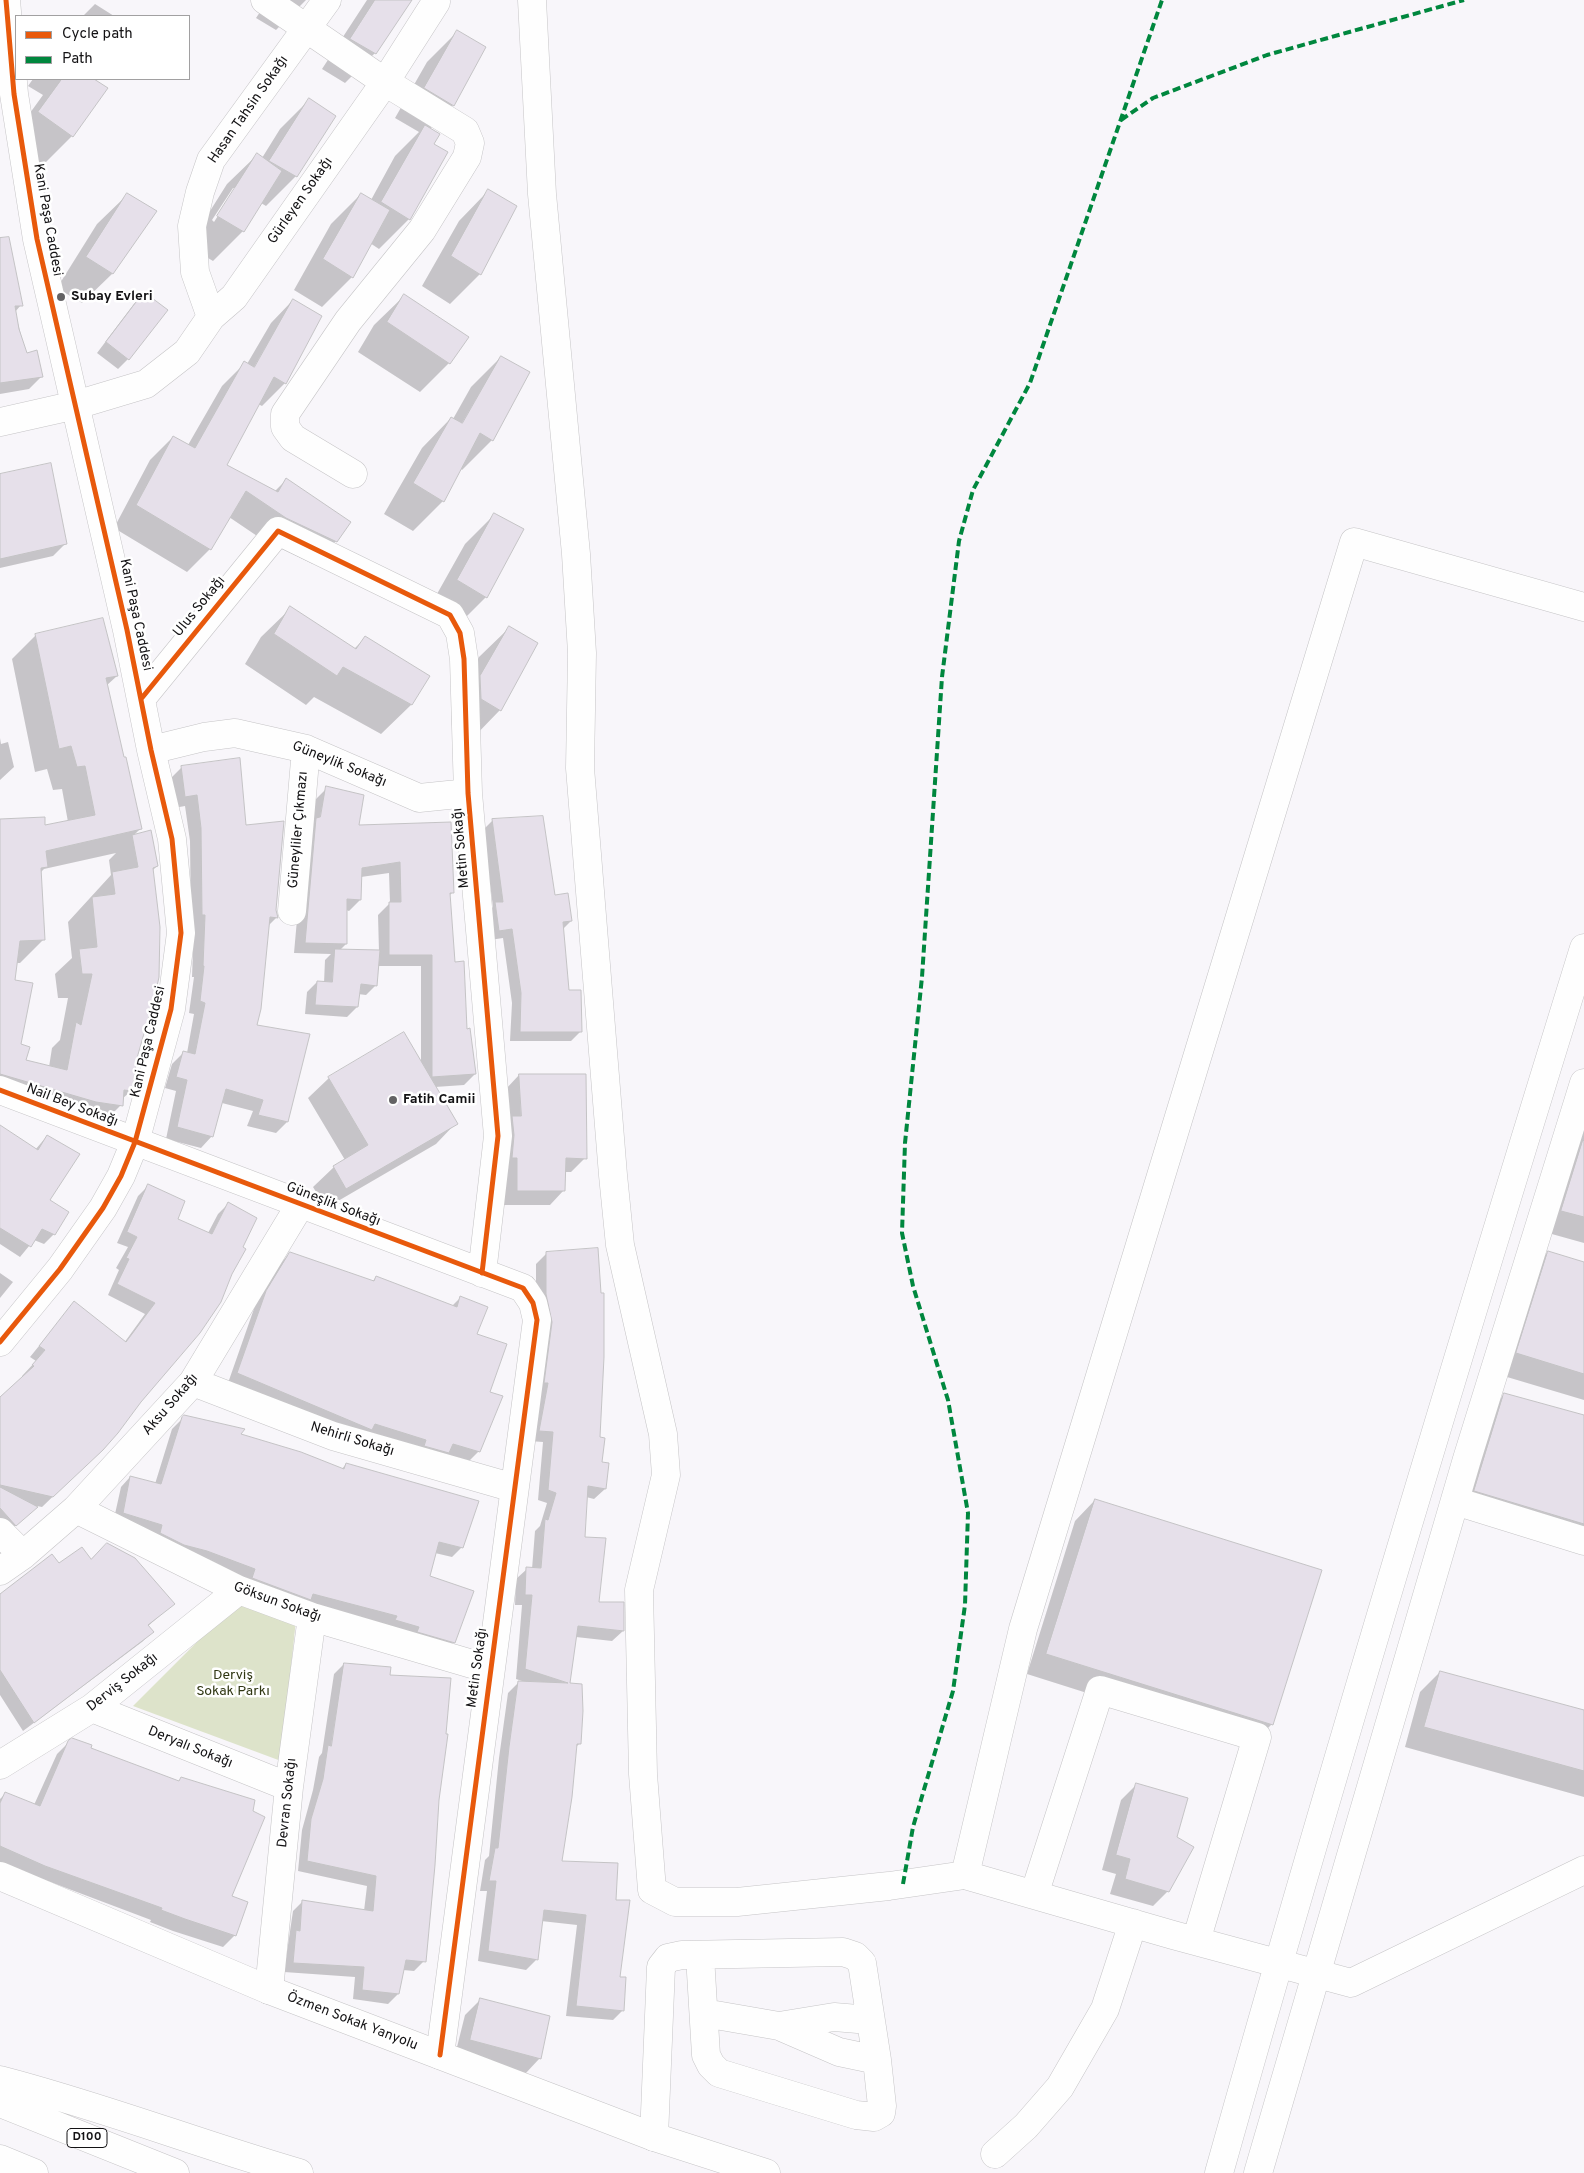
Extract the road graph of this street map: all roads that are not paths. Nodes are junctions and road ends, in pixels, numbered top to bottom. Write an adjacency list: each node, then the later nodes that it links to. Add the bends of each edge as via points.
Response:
1 (6, 0): 9 (main road, Kani Paşa Caddesi, via 14,94 36,239)
2 (265, 0): 6 (main road)
3 (327, 0): 6 (main road, Hasan Tahsin Sokağı)
4 (532, 0): 42 (main road, via 542,194 576,554 582,653 580,768 613,1175 620,1245 662,1434 666,1475 639,1590 642,1774 652,1890 675,1902 737,1902)
5 (436, 2): 7 (main road, Gürleyen Sokağı)
6 (307, 29): 7 (main road); 8 (main road, Hasan Tahsin Sokağı, via 211,160 200,192 192,226 195,272)
7 (385, 82): 8 (main road, Gürleyen Sokağı, via 234,297); 11 (main road, via 465,131 470,144 467,157 422,230 348,321 285,414 285,427 293,438)
8 (211, 317): 9 (main road, Gürleyen Sokağı, via 187,352 146,384)
9 (76, 405): 10 (main road); 14 (main road, Kani Paşa Caddesi)
10 (0, 422)
11 (353, 474)
12 (278, 531): 14 (main road, Ulus Sokağı); 17 (main road, Metin Sokağı, via 450,615 460,633 464,660)
13 (1584, 607): 42 (main road, via 1354,542 1023,1629)
14 (141, 699): 16 (main road, Kani Paşa Caddesi)
15 (306, 749): 16 (main road, Güneylik Sokağı, via 235,733); 17 (main road, Güneylik Sokağı, via 419,798); 18 (main road, Güneyliler Çıkmazı)
16 (151, 750): 22 (main road, Kani Paşa Caddesi, via 172,839 180,933 171,1009)
17 (468, 793): 24 (main road, Metin Sokağı, via 498,1136)
18 (292, 911)
19 (1584, 948): 48 (main road, via 1414,1499)
20 (1584, 1083): 29 (main road)
21 (0, 1090): 22 (main road, Nail Bey Sokağı)
22 (136, 1142): 23 (main road, Güneşlik Sokağı); 26 (main road, Kani Paşa Caddesi, via 103,1208 60,1269)
23 (300, 1205): 24 (main road, Güneşlik Sokağı); 27 (main road, Aksu Sokağı)
24 (482, 1273): 25 (main road, Güneşlik Sokağı)
25 (523, 1288): 28 (main road, Metin Sokağı, via 534,1303 537,1320)
26 (0, 1342)
27 (193, 1382): 28 (main road, Nehirli Sokağı, via 333,1436); 30 (main road, Aksu Sokağı)
28 (514, 1488): 37 (main road, Metin Sokağı)
29 (1455, 1501): 32 (main road); 49 (main road)
30 (76, 1509): 33 (main road, Aksu Sokağı); 35 (main road, Göksun Sokağı)
31 (0, 1532): 33 (main road)
32 (1584, 1541)
33 (22, 1555): 34 (main road, Aksu Sokağı)
34 (0, 1571)
35 (239, 1590): 36 (main road, Göksun Sokağı); 38 (main road, Derviş Sokağı)
36 (312, 1617): 37 (main road, Göksun Sokağı); 40 (main road, Devran Sokağı)
37 (489, 1669): 55 (main road, Metin Sokağı)
38 (92, 1708): 39 (main road, Derviş Sokağı); 40 (main road, Deryalı Sokağı)
39 (0, 1765)
40 (289, 1787): 51 (main road, Devran Sokağı)
41 (1584, 1870): 49 (main road, via 1351,1983)
42 (965, 1875): 44 (main road)
43 (0, 1876): 51 (main road, Özmen Sokak Yanyolu)
44 (1034, 1895): 45 (main road); 46 (main road, via 1100,1690 1257,1737)
45 (1133, 1923): 46 (main road); 60 (main road, via 1105,2009 1060,2087 1026,2126)
46 (1196, 1941): 48 (main road)
47 (700, 1956): 50 (main road, via 668,1958 661,1967); 52 (main road); 53 (main road, via 843,1952 855,1956 862,1963)
48 (1278, 1963): 49 (main road); 66 (main road)
49 (1317, 1974): 67 (main road)
50 (661, 1989): 52 (main road); 59 (main road)
51 (269, 1990): 55 (main road, Özmen Sokak Yanyolu)
52 (703, 2001): 54 (main road); 56 (main road, via 706,2055 719,2073 856,2115 874,2117 881,2113 882,2106)
53 (870, 2020): 54 (main road, via 834,2017); 56 (main road)
54 (779, 2026): 56 (main road, via 839,2052)
55 (440, 2055): 59 (main road, Özmen Sokak Yanyolu)
56 (878, 2060)
57 (0, 2080): 64 (main road)
58 (0, 2103): 63 (main road, D100)
59 (654, 2137): 65 (main road, Özmen Sokak Yanyolu)
60 (995, 2154)
61 (0, 2159): 62 (main road)
62 (34, 2173)
63 (175, 2173)
64 (299, 2173)
65 (766, 2173)
66 (1219, 2173)
67 (1258, 2173)

